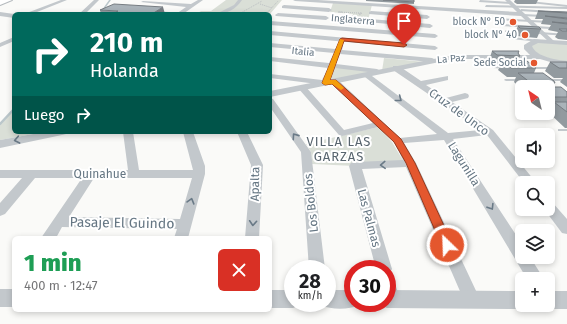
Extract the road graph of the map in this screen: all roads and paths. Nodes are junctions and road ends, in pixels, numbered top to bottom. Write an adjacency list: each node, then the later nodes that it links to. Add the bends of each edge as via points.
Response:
1 (8, 0): 13 (main road)
2 (65, 0): 26 (street)
3 (96, 0): 27 (street)
4 (201, 0): 18 (street)
5 (240, 0): 29 (street, via 236,6)
6 (295, 0): 14 (street)
7 (517, 0): 22 (street)
8 (145, 1): 16 (street); 18 (street)
9 (262, 1): 15 (path)
10 (278, 1): 20 (path)
11 (480, 1): 23 (lane)
12 (354, 2): 14 (street); 17 (street)
13 (0, 3)
14 (333, 3): 24 (street)
15 (260, 4): 20 (path); 25 (path)
16 (137, 5)
17 (373, 5): 23 (street); 31 (street)
18 (192, 6): 28 (street)
19 (486, 6): 23 (lane)
20 (272, 7): 30 (path)
21 (284, 7): 24 (street)
22 (567, 7): 23 (lane)
23 (515, 8): 32 (lane); 36 (lane); 41 (street)
24 (332, 10): 38 (street); 40 (path, via 362,13 360,19)
25 (245, 11)
26 (32, 12)
27 (81, 12)
28 (182, 12)
29 (224, 12)
30 (268, 12)
31 (371, 13): 37 (street); 40 (street)
32 (567, 13)
33 (0, 14): 35 (street)
34 (278, 15): 38 (street)
35 (12, 16)
36 (545, 16)
37 (427, 17)
38 (326, 18): 46 (street)
39 (496, 19): 41 (lane)
40 (368, 21): 45 (street); 49 (street)
41 (529, 21): 42 (lane); 50 (street)
42 (552, 22)
43 (272, 23): 46 (street, Inglaterra)
44 (502, 24): 50 (lane)
45 (430, 26)
46 (322, 27): 47 (street, Inglaterra)
47 (346, 29): 49 (street, Inglaterra); 58 (street)
48 (567, 29): 50 (lane)
49 (368, 30): 55 (street, Inglaterra)
50 (535, 30): 56 (street)
51 (506, 31): 52 (lane)
52 (528, 32)
53 (272, 33): 58 (street)
54 (567, 35): 56 (lane)
55 (435, 36)
56 (542, 37): 57 (lane); 60 (street, via 550,41); 67 (street, via 528,45 528,49)
57 (512, 38)
58 (342, 39): 64 (street); 66 (street)
59 (12, 40): 61 (street)
60 (567, 43)
61 (0, 45)
62 (272, 45): 66 (street)
63 (12, 48): 65 (street)
64 (435, 48)
65 (0, 49)
66 (338, 52): 69 (street); 71 (street)
67 (540, 57): 69 (street, La Paz, via 454,57); 70 (street, La Paz)
68 (272, 59): 71 (street, Italia)
69 (432, 60): 72 (street, La Paz)
70 (567, 64)
71 (332, 65): 77 (street, Italia); 85 (street)
72 (396, 68): 77 (street, La Paz); 86 (street, Cruz de Unco)
73 (493, 68): 74 (lane)
74 (508, 68)
75 (522, 68): 76 (lane)
76 (567, 68)
77 (381, 72): 78 (street, La Paz)
78 (368, 75): 85 (street, La Paz); 100 (street, Lagunilla, one-way to 100)
79 (272, 76): 85 (street)
80 (445, 78): 86 (street)
81 (506, 80): 82 (lane)
82 (515, 80)
83 (555, 80): 84 (lane)
84 (567, 80)
85 (330, 82): 87 (street, La Paz); 92 (street)
86 (420, 84): 90 (street, Cruz de Unco)
87 (302, 88): 88 (street, La Paz); 92 (street, via 342,133)
88 (272, 94)
89 (465, 96): 90 (street)
90 (445, 101): 95 (street, Cruz de Unco)
91 (272, 104): 119 (street, Los Boldos, one-way to 91, via 306,152)
92 (380, 124): 101 (street)
93 (560, 130): 94 (lane)
94 (567, 130)
95 (490, 132): 100 (street); 109 (street, Cruz de Unco)
96 (52, 134): 102 (street, one-way to 102)
97 (128, 134): 107 (street)
98 (189, 134): 108 (street, via 199,166)
99 (243, 134): 117 (street, Apalta, one-way to 117, via 257,165)
100 (447, 137): 101 (street); 118 (street, Lagunilla, one-way to 118)
101 (398, 141): 103 (street)
102 (0, 144)
103 (410, 163): 120 (street, Las Palmas, one-way to 120, via 355,166); 124 (street)
104 (33, 173): 105 (street, Quinahue); 106 (street, Quinahue); 110 (street)
105 (0, 174)
106 (91, 174): 107 (street, Quinahue); 112 (street)
107 (134, 174): 108 (street, Quinahue)
108 (199, 174): 113 (street, one-way to 108)
109 (525, 176)
110 (0, 211)
111 (555, 214): 114 (street)
112 (59, 222): 113 (street, Pasaje El Guindo); 115 (street)
113 (185, 224): 116 (street)
114 (567, 229)
115 (49, 236)
116 (182, 236)
117 (252, 236)
118 (515, 246)
119 (316, 260)
120 (381, 260)
121 (396, 294): 124 (street)
122 (272, 299): 123 (street)
123 (284, 299)
124 (472, 300): 125 (street)
125 (515, 300)

